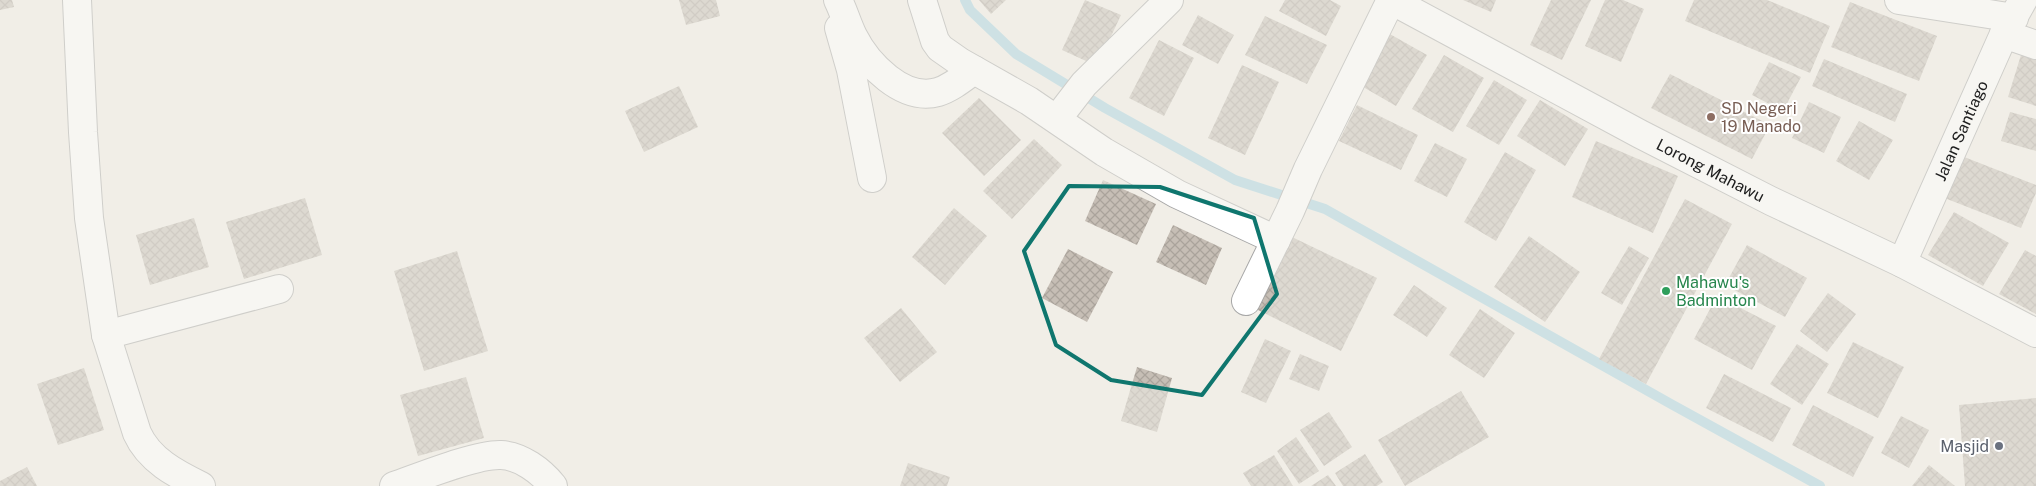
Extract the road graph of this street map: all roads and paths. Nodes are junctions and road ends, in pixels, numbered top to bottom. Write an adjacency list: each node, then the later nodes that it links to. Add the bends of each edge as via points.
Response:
1 (77, 0): 18 (street, via 89,218)
2 (832, 0): 12 (street, via 851,70)
3 (838, 0): 10 (street, via 846,23 860,47 896,85 929,94 947,88)
4 (922, 0): 10 (street, via 932,36 940,48)
5 (1169, 0): 11 (street, via 1084,84)
6 (1390, 0): 13 (street); 14 (street, Lorong Mahawu, via 1770,201)
7 (1899, 0): 8 (street)
8 (2014, 17): 9 (street); 14 (street, Jalan Santiago)
9 (2036, 45)
10 (974, 70): 11 (street)
11 (1059, 117): 13 (street, via 1104,152 1178,194)
12 (872, 178)
13 (1276, 240): 16 (street)
14 (1902, 263): 17 (street, Lorong Mahawu)
15 (279, 289): 18 (street)
16 (1246, 302)
17 (2036, 333)
18 (106, 335): 19 (street, via 143,445 154,458)
19 (201, 486)
20 (394, 486): 21 (street, via 467,462 500,455 521,460 535,468)
21 (553, 486)

